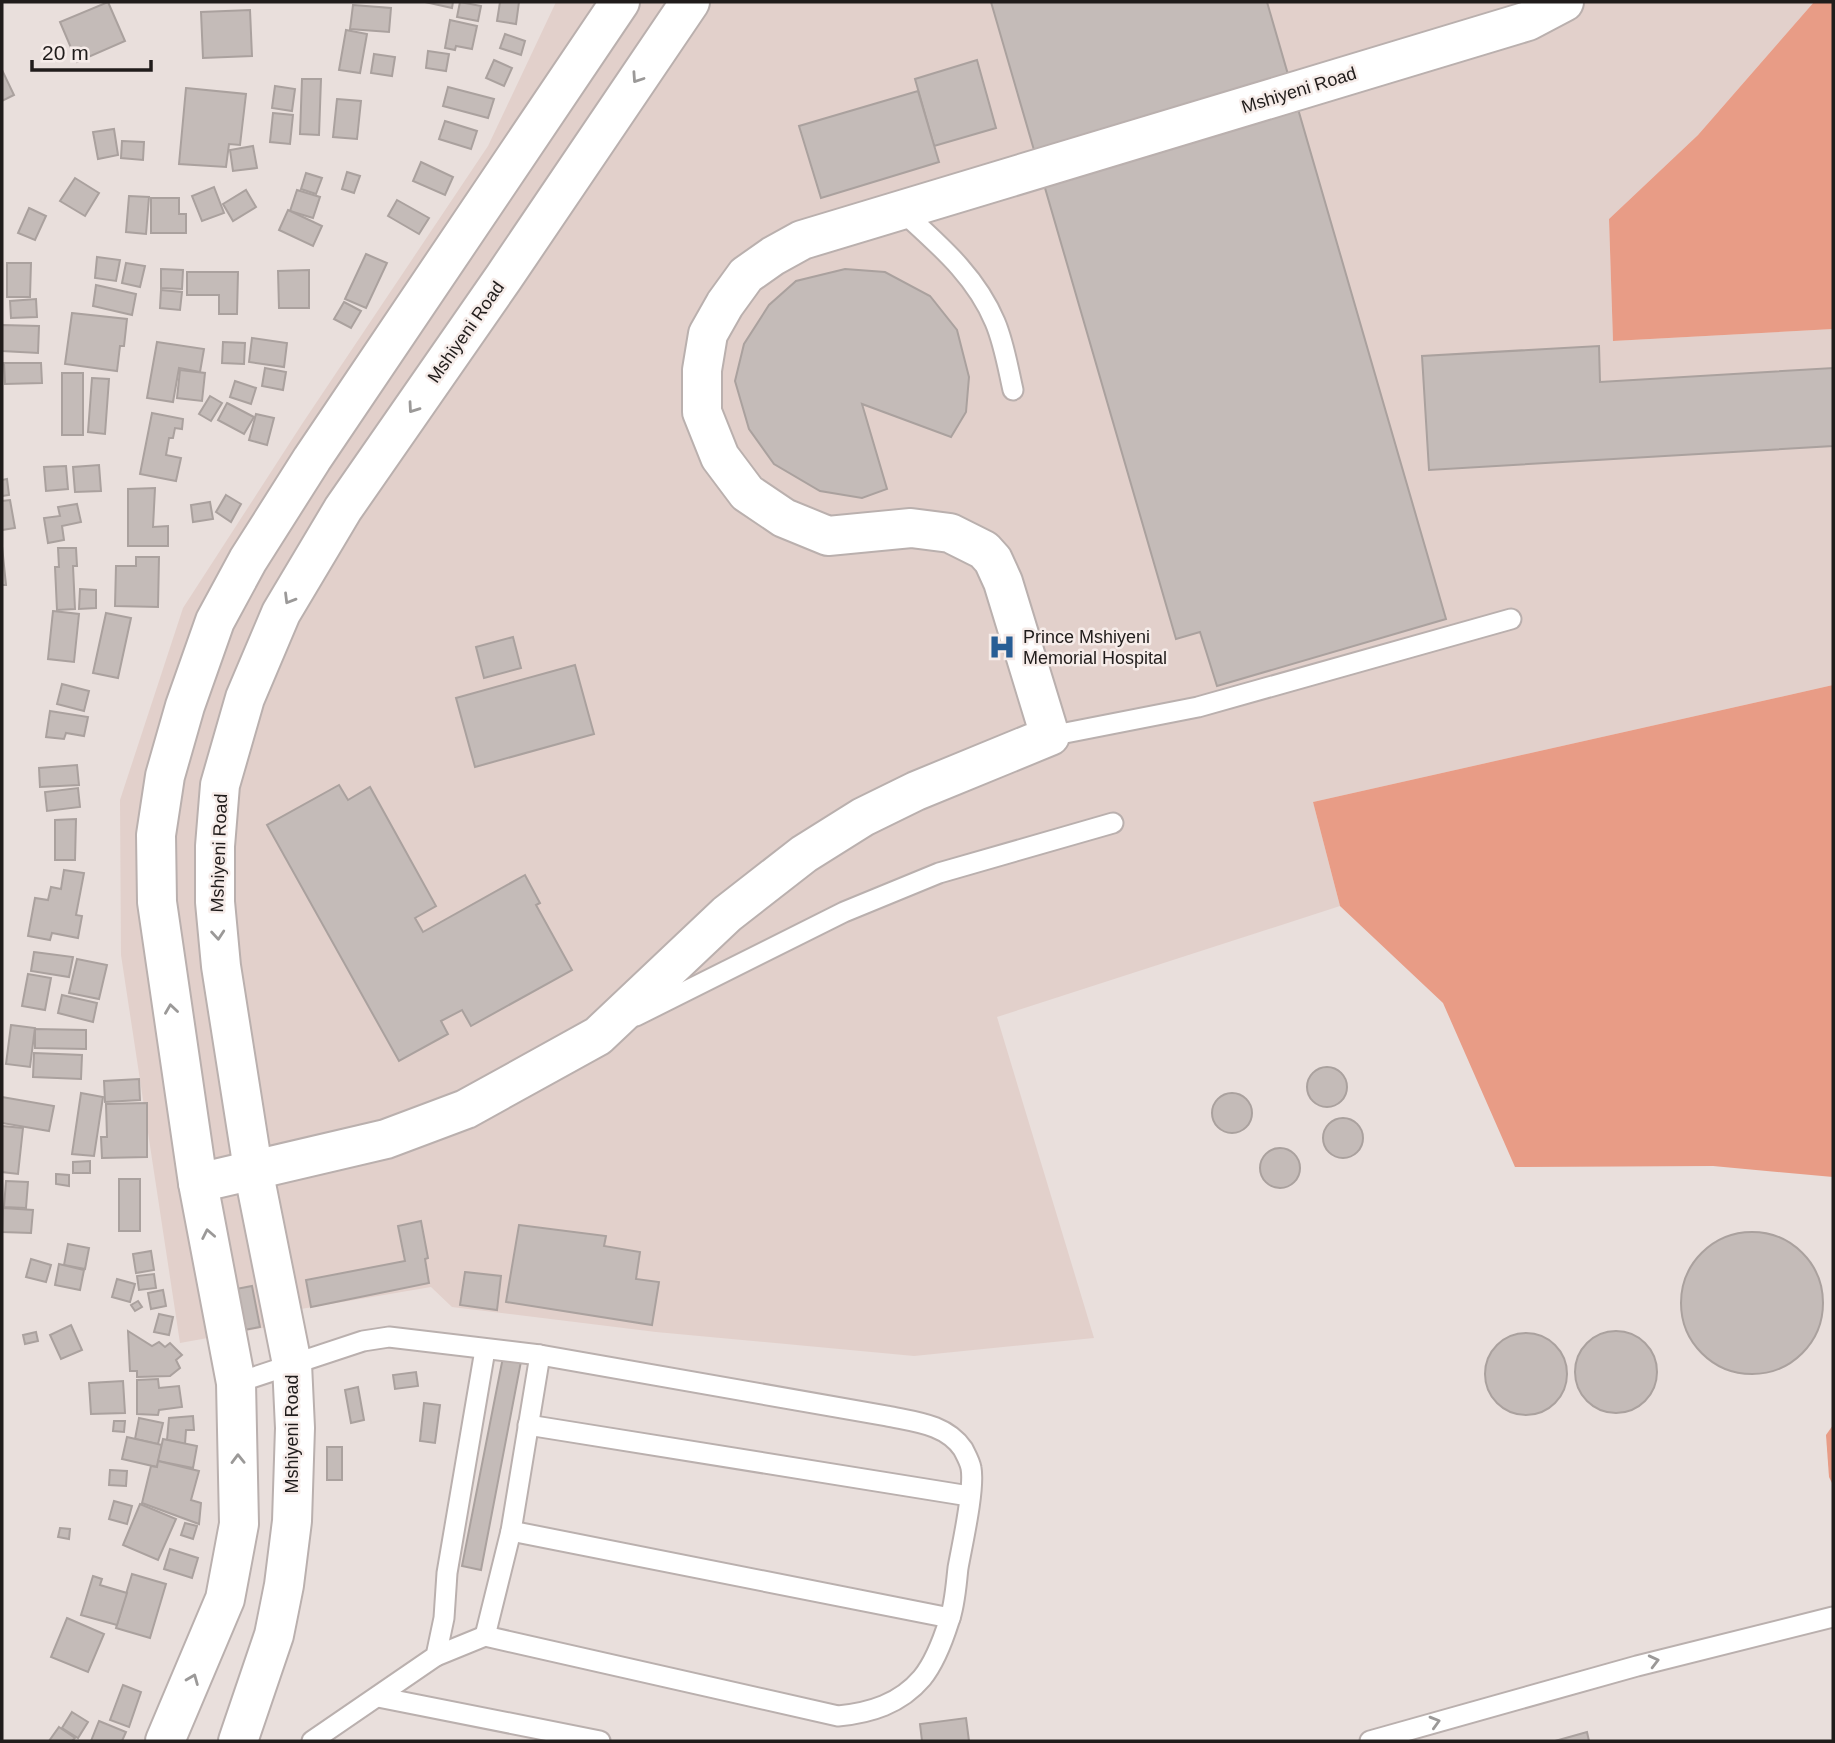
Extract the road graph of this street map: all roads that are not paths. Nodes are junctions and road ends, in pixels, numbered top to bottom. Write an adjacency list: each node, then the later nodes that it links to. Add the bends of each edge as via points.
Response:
1 (620, 2): 11 (street, one-way to 1, via 157,902 156,835 165,776 210,633 248,560 312,459)
2 (1564, 2): 4 (street, Mshiyeni Road, via 1528,21)
3 (671, 10): 10 (street, Mshiyeni Road, one-way to 10, via 505,277 343,509 281,613 245,698 220,785 215,902)
4 (903, 212): 5 (lane, via 958,263 982,297 996,324); 7 (street, Mshiyeni Road, via 802,240 746,275 708,334 702,412 720,457 747,493 784,518 828,536 911,528 950,533 984,550 1003,582)
5 (1013, 390)
6 (1511, 619): 7 (lane, via 1198,707)
7 (1050, 736): 9 (street, via 916,791 804,854 727,914)
8 (1113, 822): 9 (lane, via 939,873 844,912)
9 (598, 1036): 10 (street, via 466,1109 386,1139)
10 (253, 1169): 11 (street); 14 (street, Mshiyeni Road)
11 (198, 1183): 15 (street, one-way to 11)
12 (485, 1350): 13 (lane); 14 (lane, via 389,1337); 22 (lane)
13 (540, 1355): 16 (lane); 17 (lane, via 936,1427 953,1436 968,1459 972,1470)
14 (292, 1364): 15 (lane); 25 (street, Mshiyeni Road, via 292,1521 284,1586 274,1635)
15 (236, 1383): 24 (street, one-way to 15, via 225,1599 239,1524)
16 (528, 1426): 17 (lane); 18 (lane)
17 (969, 1496): 20 (lane)
18 (511, 1531): 20 (lane); 21 (lane)
19 (1833, 1617): 28 (lane, one-way to 19, via 1637,1665)
20 (950, 1618): 21 (lane, via 933,1660 909,1691 865,1714 838,1716)
21 (485, 1636): 22 (lane)
22 (436, 1656): 23 (lane)
23 (378, 1697): 26 (lane); 27 (lane)
24 (165, 1741)
25 (238, 1741)
26 (312, 1741)
27 (600, 1741)
28 (1370, 1741)

